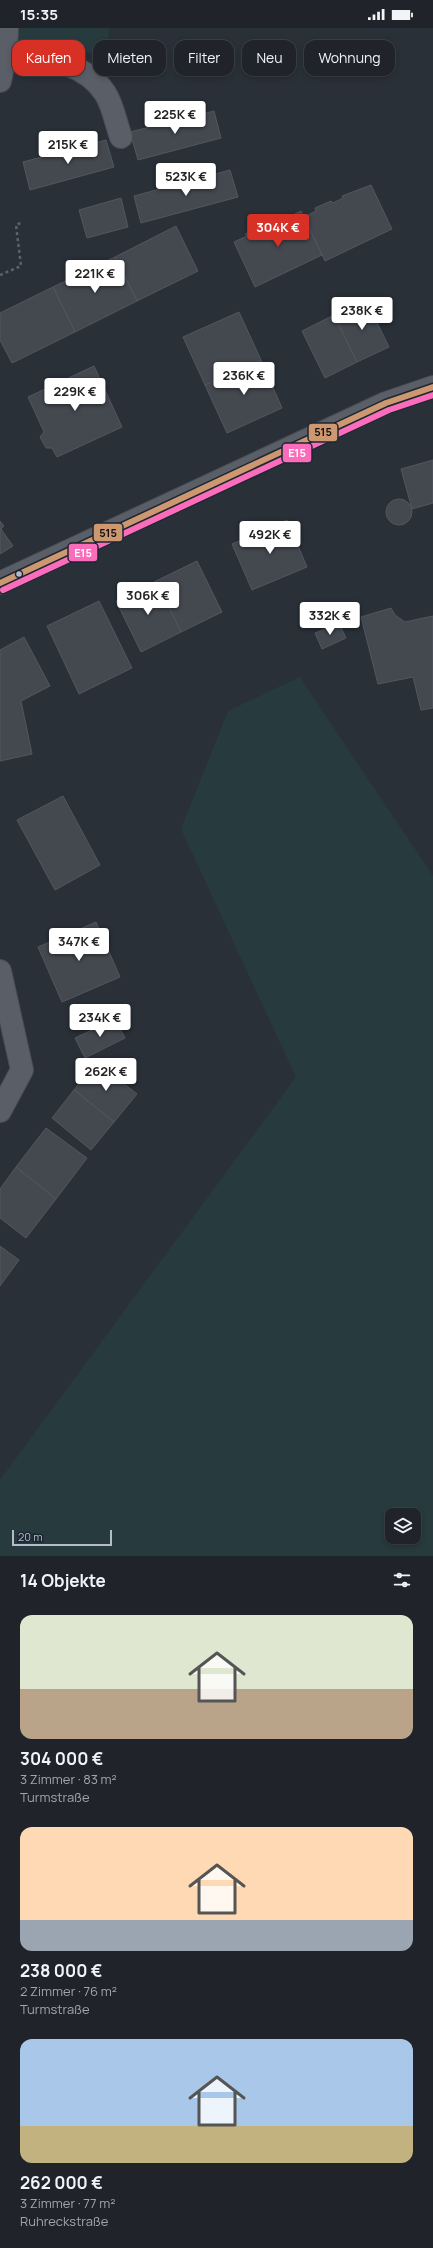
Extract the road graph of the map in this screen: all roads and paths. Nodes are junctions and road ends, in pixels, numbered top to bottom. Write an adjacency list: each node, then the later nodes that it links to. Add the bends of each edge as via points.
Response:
1 (7, 28): 2 (street)
2 (6, 52): 3 (street); 4 (street, via 59,61 87,74 106,94)
3 (0, 81)
4 (121, 137)
5 (23, 222): 6 (path, via 16,225 21,266)
6 (0, 275)
7 (433, 387): 8 (street, via 386,403)
8 (0, 583)
9 (0, 971): 10 (street, via 22,1070)
10 (0, 1111)

